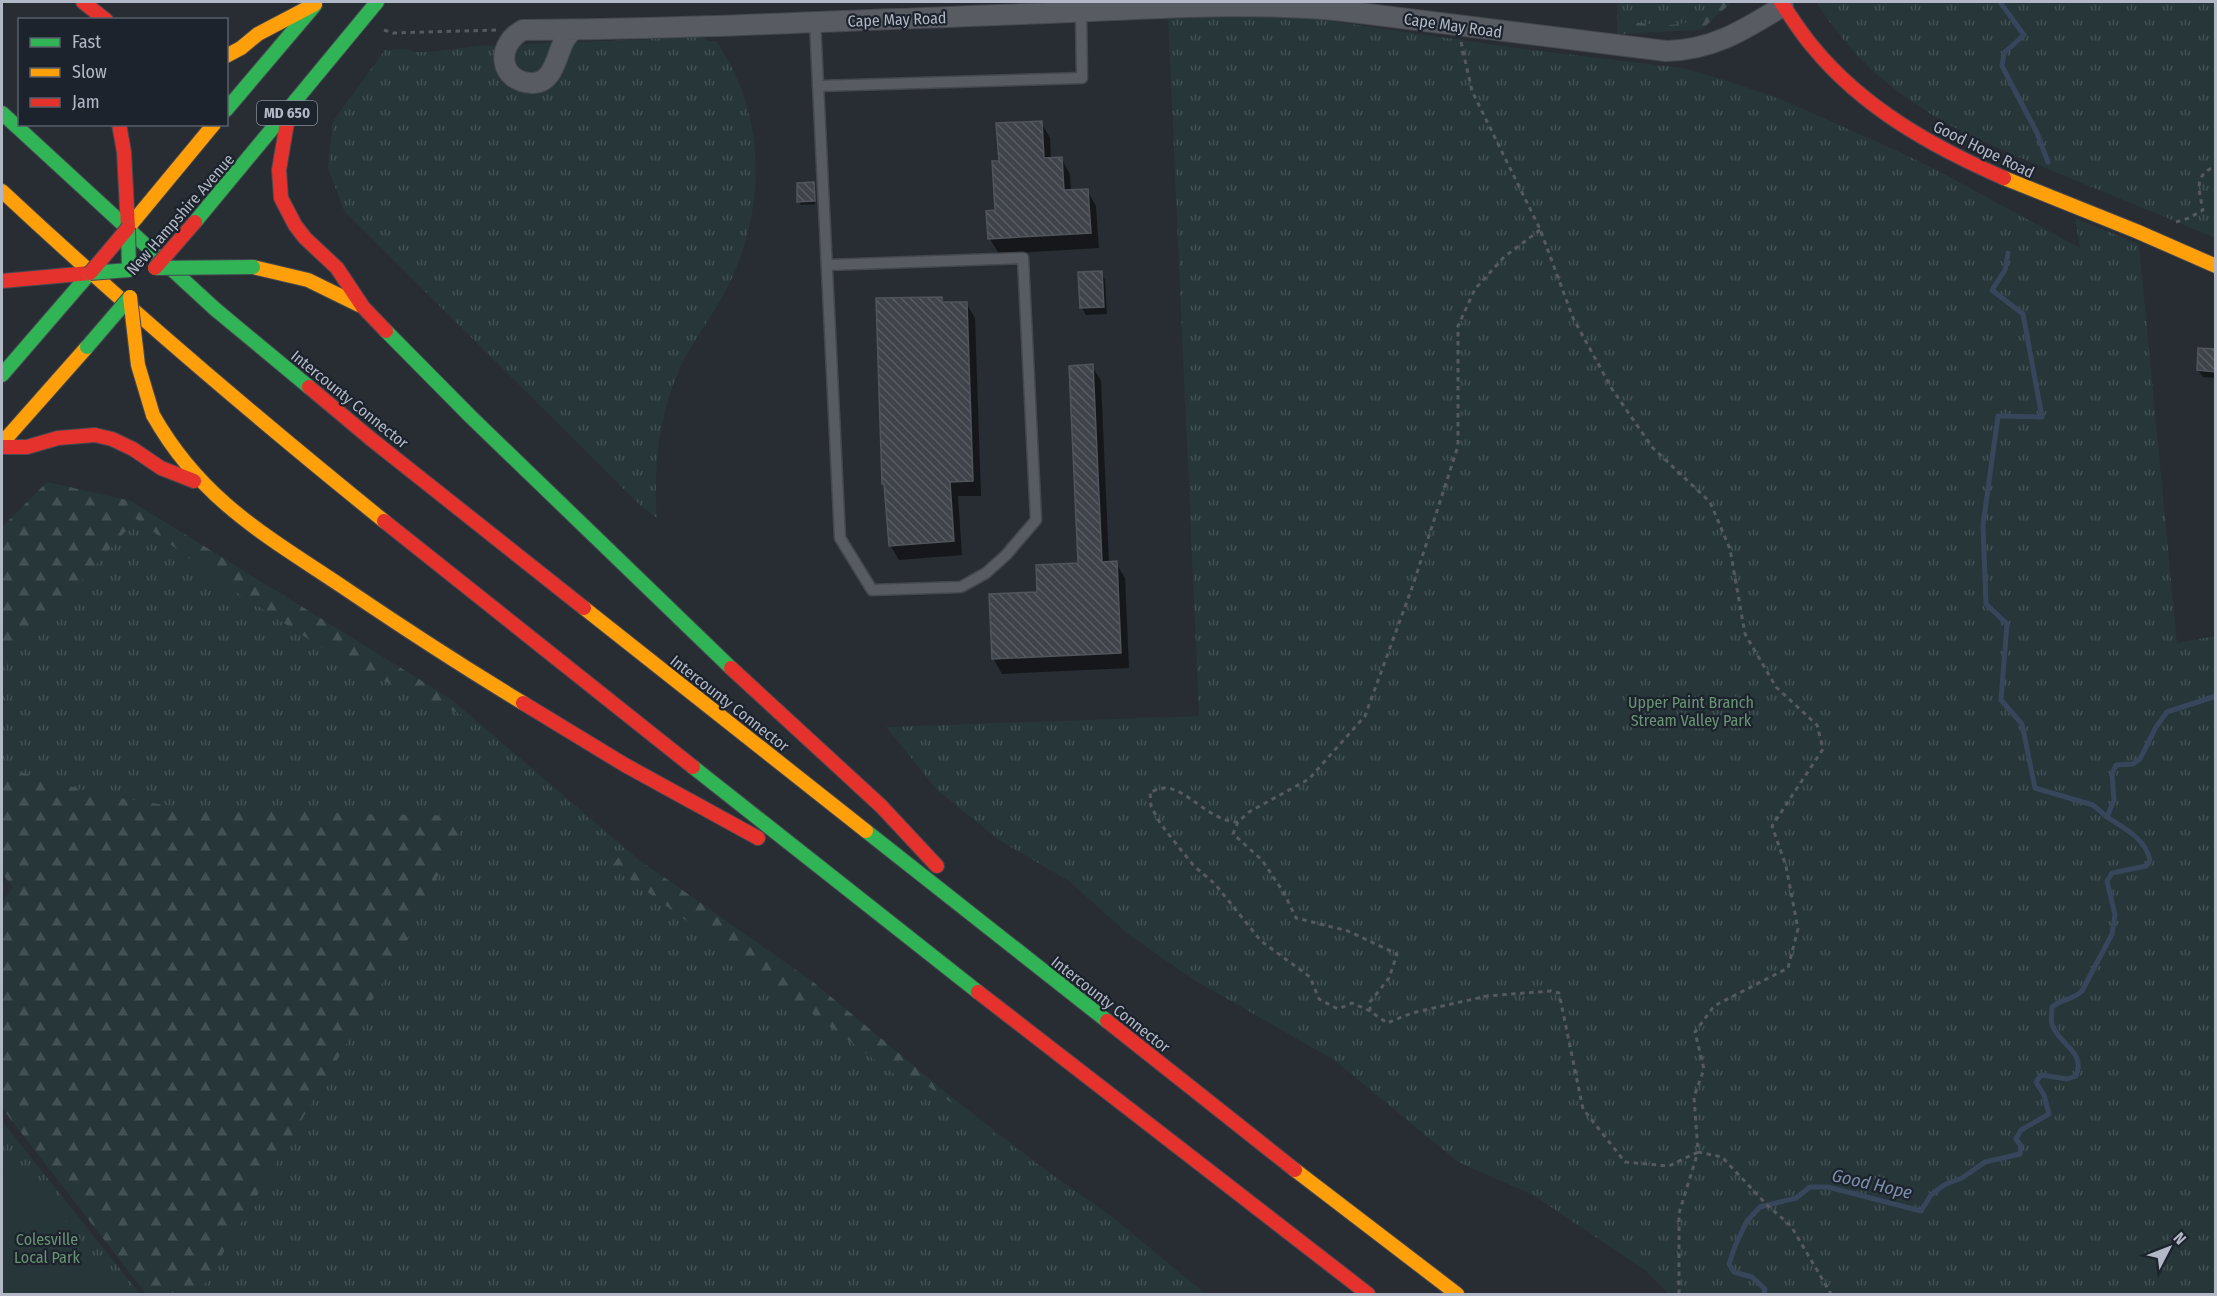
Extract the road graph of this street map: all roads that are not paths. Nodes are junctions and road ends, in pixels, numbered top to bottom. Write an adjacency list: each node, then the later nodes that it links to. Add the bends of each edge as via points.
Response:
1 (84, 2): 9 (main road)
2 (377, 2): 15 (main road, New Hampshire Avenue / MD 650)
3 (316, 3): 12 (main road); 14 (main road, MD 650)
4 (1782, 4): 5 (street, Cape May Road, via 1749,27 1712,44 1682,51 1617,47 1344,11); 22 (main road, Good Hope Road, via 1804,37 1838,74 1913,133 2006,181)
5 (1177, 5): 6 (street, Cape May Road)
6 (1118, 6): 8 (street, Cape May Road)
7 (871, 10): 8 (street, Cape May Road); 10 (street, Cape May Road)
8 (1081, 12): 13 (lane, via 1082,78)
9 (104, 18)
10 (815, 22): 11 (street, Cape May Road); 13 (lane)
11 (573, 30): 11 (street, Cape May Road, via 564,39 555,66 539,82 519,80 504,62 506,45 524,30)
12 (228, 55)
13 (818, 86): 21 (lane)
14 (228, 108)
15 (289, 111): 24 (main road, New Hampshire Avenue / MD 650, bridge); 28 (main road, via 280,152 281,198 295,225 338,268)
16 (2, 113): 33 (main road, Intercounty Connector, via 215,309 371,439)
17 (119, 126): 20 (main road)
18 (212, 126): 20 (main road, New Hampshire Avenue)
19 (2, 191): 32 (main road, via 127,306 280,437)
20 (128, 228): 23 (main road, bridge); 25 (main road, New Hampshire Avenue, bridge)
21 (827, 265): 21 (lane, via 1023,258 1036,520 986,573 961,587 872,590 840,538)
22 (2216, 266)
23 (129, 270): 24 (main road); 25 (main road, bridge); 27 (main road)
24 (152, 272): 28 (main road, bridge, via 253,267 301,276)
25 (90, 273): 26 (main road); 29 (main road, New Hampshire Avenue)
26 (5, 281)
27 (133, 294): 30 (main road, New Hampshire Avenue, bridge); 31 (main road, bridge, via 138,365 153,415 166,441)
28 (363, 307): 33 (main road, via 759,696 881,806)
29 (2, 375)
30 (2, 445): 31 (main road, via 27,447 58,438 95,435 112,439 161,468)
31 (200, 483): 32 (main road, via 259,531 523,703 687,801)
32 (822, 872): 34 (main road)
33 (1017, 950): 35 (main road, Intercounty Connector)
34 (1368, 1294)
35 (1457, 1294)

